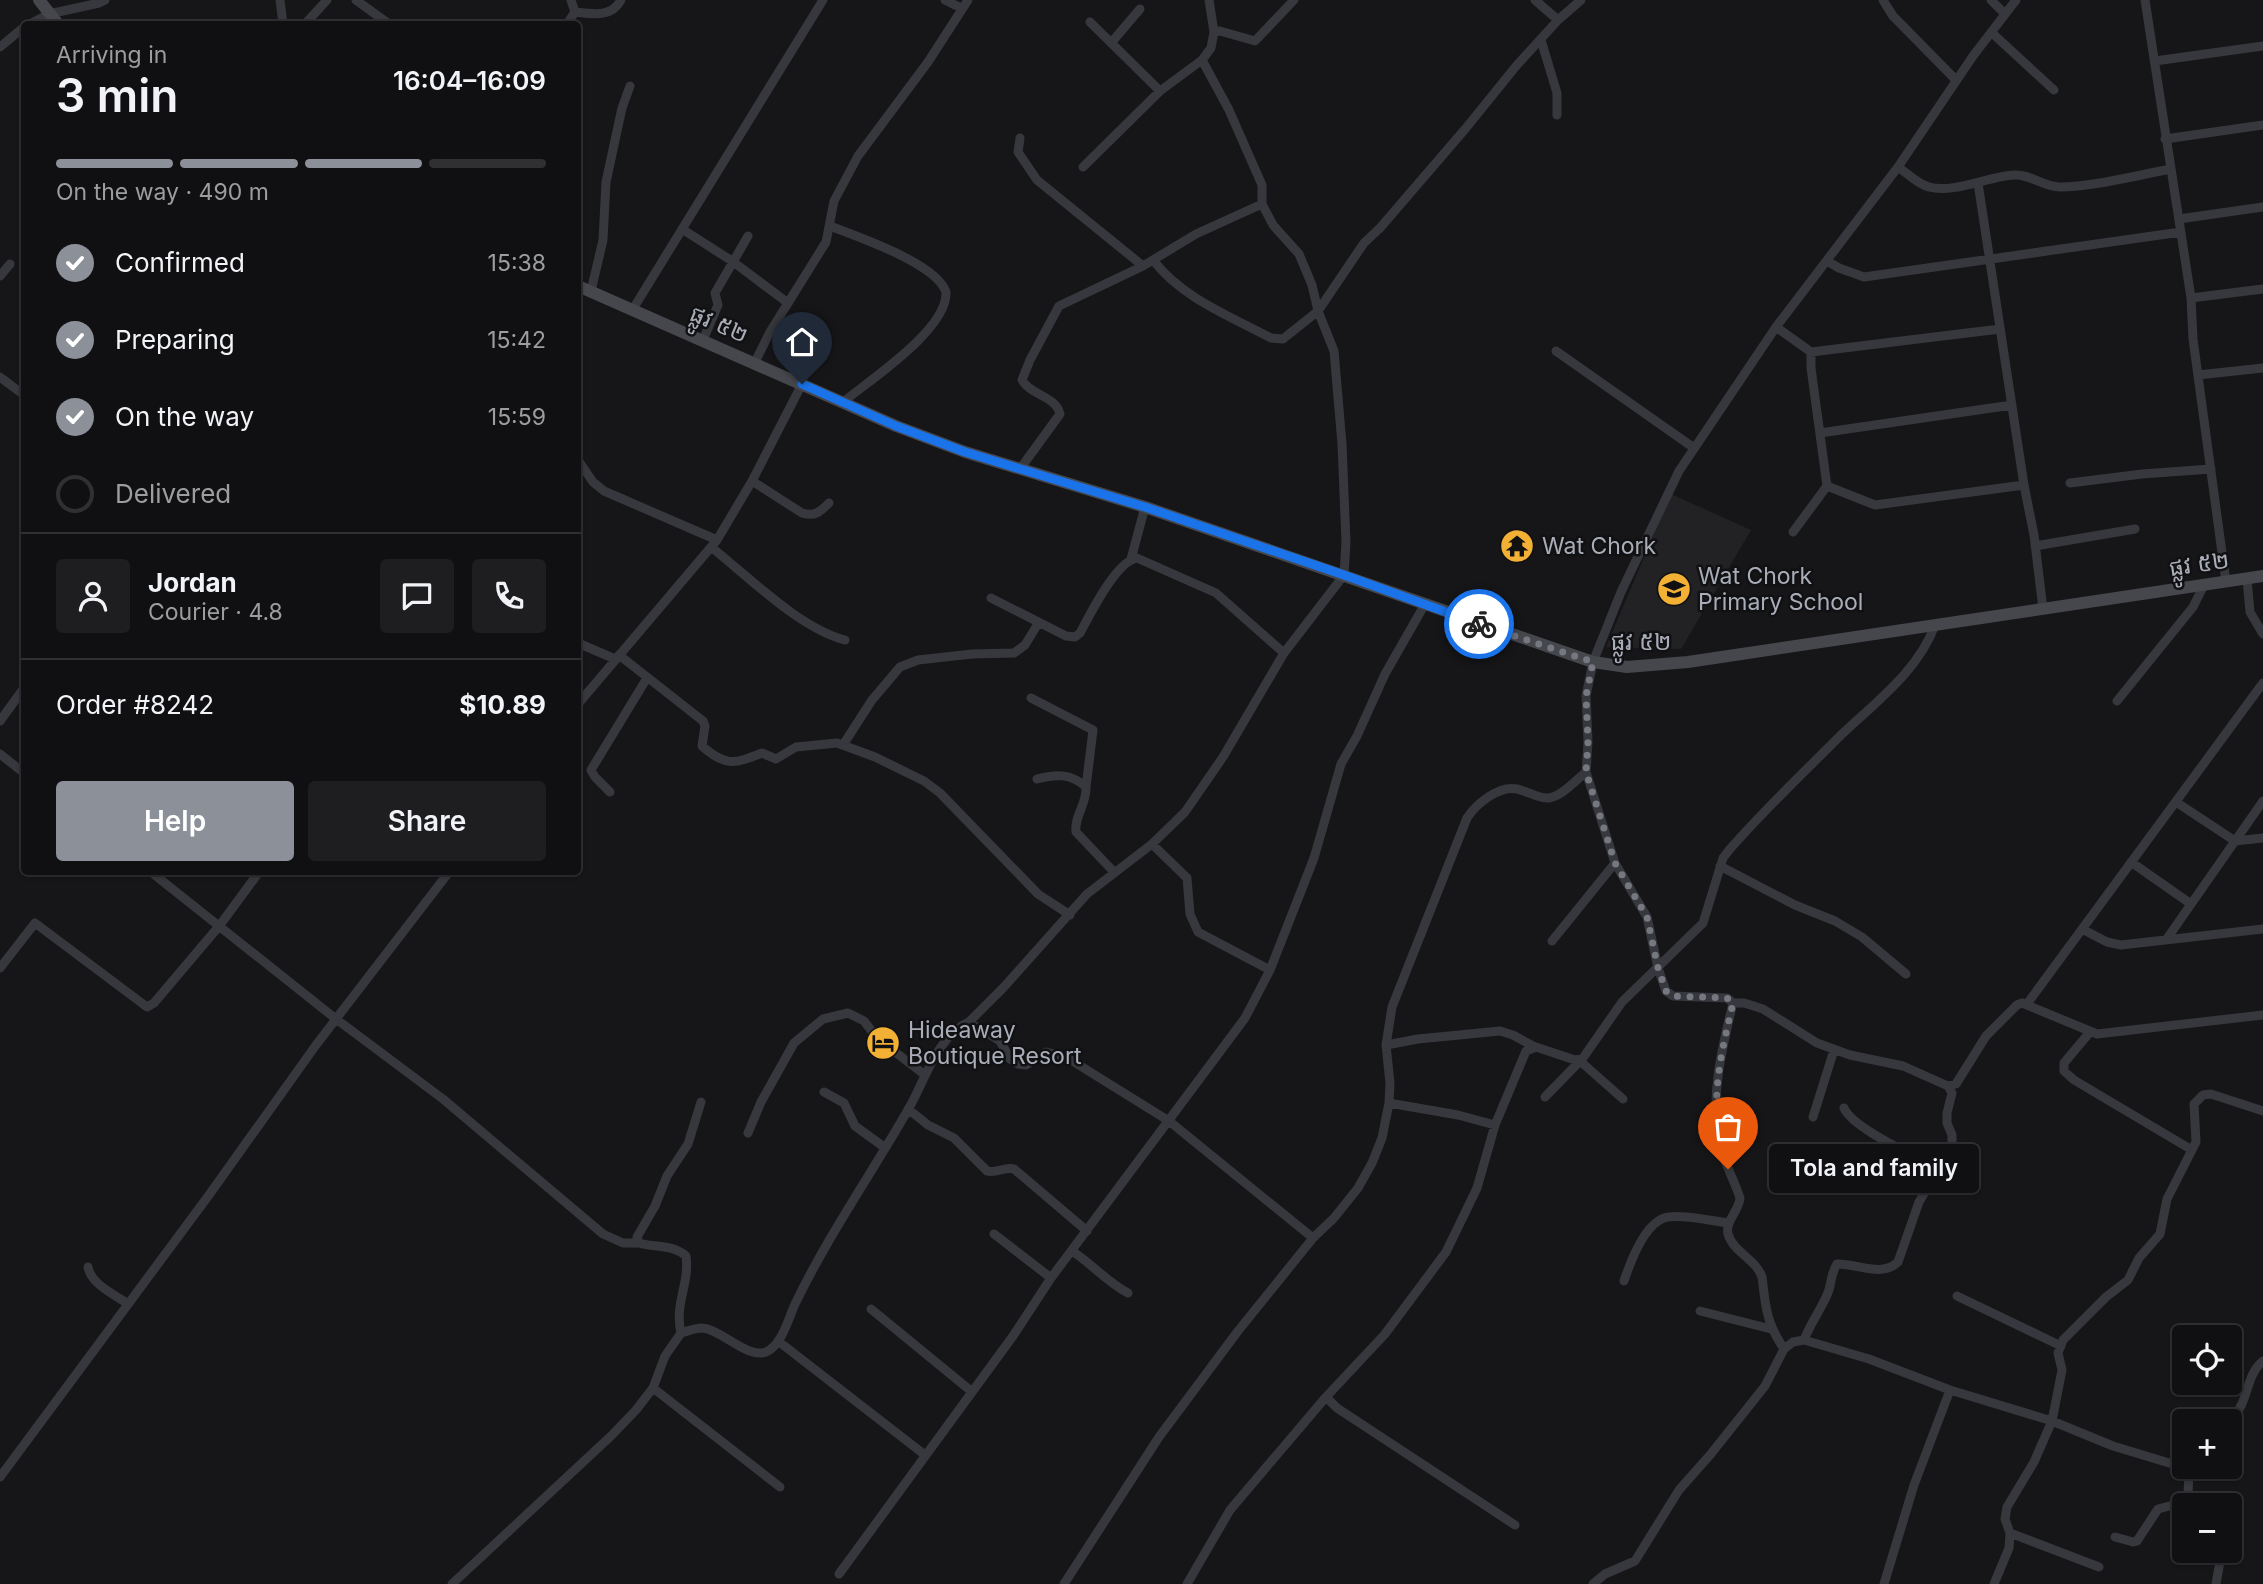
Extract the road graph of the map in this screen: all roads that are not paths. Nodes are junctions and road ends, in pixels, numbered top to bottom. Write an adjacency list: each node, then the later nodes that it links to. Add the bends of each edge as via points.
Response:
1 (39, 0): 23 (street)
2 (104, 0): 23 (street)
3 (280, 0): 25 (street)
4 (327, 0): 26 (street)
5 (356, 0): 27 (street)
6 (571, 0): 21 (street)
7 (621, 0): 21 (street, via 608,13)
8 (822, 0): 55 (street)
9 (945, 0): 19 (street)
10 (1209, 0): 31 (street)
11 (1294, 0): 31 (street, via 1255,41)
12 (1535, 0): 24 (street)
13 (1581, 0): 24 (street)
14 (1895, 0): 18 (street)
15 (1991, 0): 22 (street)
16 (2016, 0): 22 (street)
17 (2145, 0): 38 (street)
18 (1883, 1): 39 (street)
19 (965, 4): 54 (street, via 858,156 834,201)
20 (1140, 9): 34 (street)
21 (575, 12): 28 (street)
22 (2005, 14): 32 (street)
23 (54, 19)
24 (1558, 20): 33 (street)
25 (283, 21)
26 (308, 21)
27 (385, 21)
28 (569, 21)
29 (1090, 22): 34 (street)
30 (21, 30): 36 (street)
31 (1214, 32): 37 (street, via 1211,48)
32 (1991, 32): 39 (street); 41 (street)
33 (1541, 40): 43 (street, via 1557,93); 71 (street, via 1364,243)
34 (1111, 43): 42 (street)
35 (2263, 46): 38 (street)
36 (0, 47)
37 (1202, 60): 42 (street); 51 (street, via 1262,185)
38 (2155, 61): 46 (street)
39 (1956, 80): 48 (street)
40 (631, 86): 67 (street, via 606,182 603,240)
41 (2054, 90)
42 (1160, 91): 47 (street)
43 (1557, 115)
44 (2263, 125): 46 (street)
45 (1020, 138): 63 (street, via 1018,152 1037,180)
46 (2165, 138): 49 (street)
47 (1083, 167)
48 (1898, 167): 50 (street, via 1927,187); 61 (street)
49 (2171, 169): 50 (street, via 2069,187 2014,175); 53 (street)
50 (1978, 183): 58 (street)
51 (1262, 204): 59 (street); 71 (street, via 1273,225 1299,254)
52 (2263, 207): 53 (street)
53 (2179, 219): 56 (street)
54 (830, 226): 69 (street, via 826,242); 83 (street, via 905,257 944,287 946,298 920,340)
55 (682, 229): 60 (street); 70 (street)
56 (2181, 232): 58 (street); 68 (street)
57 (748, 236): 60 (street)
58 (1989, 259): 61 (street, via 1864,277); 73 (street)
59 (1153, 260): 63 (street); 71 (street, via 1179,287 1276,341)
60 (732, 261): 69 (street); 74 (street, via 715,293 718,305)
61 (1826, 261): 72 (street)
62 (9, 264): 64 (street)
63 (1143, 266): 88 (street, via 1065,303 1055,313 1022,380 1054,403 1060,414)
64 (0, 276)
65 (581, 287): 67 (street, ផ្លូវ ៥២)
66 (2263, 289): 68 (street)
67 (591, 291): 70 (street, ផ្លូវ ៥២)
68 (2192, 298): 79 (street)
69 (788, 303): 77 (street)
70 (633, 309): 74 (street, ផ្លូវ ៥២)
71 (1318, 311): 101 (street, via 1334,351 1337,375)
72 (1776, 327): 76 (street); 86 (street)
73 (2000, 329): 76 (street); 84 (street)
74 (703, 340): 77 (street, ផ្លូវ ៥២)
75 (1556, 351): 86 (street)
76 (1811, 352): 85 (street)
77 (755, 362): 81 (street, ផ្លូវ ៥២)
78 (2263, 368): 79 (street)
79 (2198, 375): 89 (street)
80 (0, 377): 82 (street)
81 (802, 384): 83 (street, ផ្លូវ ៥២); 90 (street)
82 (21, 393)
83 (843, 401): 88 (street, ផ្លូវ ៥២, via 942,444)
84 (2012, 405): 85 (street); 92 (street)
85 (1820, 433): 93 (street)
86 (1694, 448): 116 (street, via 1621,592)
87 (581, 464): 98 (street, via 604,491)
88 (1020, 469): 95 (street, ផ្លូវ ៥២)
89 (2211, 469): 91 (street); 104 (street)
90 (752, 481): 94 (street, via 802,513 817,514); 98 (street)
91 (2070, 483)
92 (2024, 485): 93 (street, via 1875,505); 99 (street)
93 (1827, 486): 97 (street)
94 (829, 503)
95 (1145, 507): 100 (street); 101 (street, ផ្លូវ ៥២)
96 (2134, 529): 99 (street)
97 (1793, 532)
98 (714, 543): 112 (street, via 772,600 826,634); 115 (street)
99 (2035, 546): 108 (street)
100 (1131, 559): 109 (street, via 1075,637); 114 (street, via 1143,559 1216,593)
101 (1344, 575): 107 (street, ផ្លូវ ៥២); 114 (street)
102 (2263, 576): 103 (street, ផ្លូវ ៥២)
103 (2247, 579): 104 (street, ផ្លូវ ៥២); 111 (street, via 2250,612)
104 (2226, 582): 105 (street, ផ្លូវ ៥២)
105 (2204, 585): 108 (street, ផ្លូវ ៥២); 122 (street, via 2193,607)
106 (990, 598): 109 (street)
107 (1424, 604): 116 (street, ផ្លូវ ៥២); 152 (street, via 1341,764 1314,858)
108 (2043, 609): 110 (street, ផ្លូវ ៥២)
109 (1039, 622): 124 (street, via 1025,645 1014,653 918,660 900,667)
110 (1935, 625): 116 (street, ផ្លូវ ៥២, via 1652,666); 138 (street, via 1927,646 1898,681 1745,831)
111 (2263, 634)
112 (845, 640)
113 (581, 644): 115 (street)
114 (1283, 653): 135 (street, via 1208,779 1185,812)
115 (617, 657): 117 (street); 121 (street)
116 (1593, 662): 127 (street, via 1586,696)
117 (647, 678): 124 (street, via 703,721 702,746 727,763 762,753 776,759 796,747); 130 (street, via 591,769)
118 (2262, 688): 132 (street)
119 (21, 692): 123 (street)
120 (1031, 698): 129 (street, via 1093,730)
121 (581, 700)
122 (2117, 702)
123 (0, 721)
124 (843, 745): 144 (street, via 932,786 1038,894)
125 (0, 754): 126 (street)
126 (21, 771)
127 (1586, 772): 137 (street); 160 (street, via 1548,799 1516,788 1504,789 1470,813 1392,1007)
128 (1037, 779): 129 (street, via 1070,776)
129 (1086, 787): 139 (street, via 1076,832)
130 (610, 792)
131 (2263, 801): 134 (street)
132 (2176, 802): 134 (street); 136 (street)
133 (2263, 838): 134 (street)
134 (2235, 841): 143 (street)
135 (1152, 844): 139 (street); 152 (street, via 1187,878 1189,914 1198,932)
136 (2131, 862): 143 (street); 146 (street)
137 (1615, 863): 149 (street); 151 (street, via 1647,917)
138 (1720, 866): 151 (street, via 1703,923); 153 (street, via 1835,921)
139 (1114, 872): 144 (street)
140 (155, 875): 145 (street)
141 (257, 875): 145 (street)
142 (447, 875): 157 (street)
143 (2191, 904): 148 (street)
144 (1070, 915): 158 (street)
145 (220, 925): 150 (street, via 147,1007 35,923); 157 (street)
146 (2082, 929): 148 (street, via 2113,944); 155 (street)
147 (2263, 929): 148 (street)
148 (2166, 940)
149 (1552, 941)
150 (0, 968)
151 (1658, 968): 154 (street, via 1669,994 1727,998); 163 (street, via 1622,1002)
152 (1270, 970): 175 (street, via 1245,1018)
153 (1906, 974)
154 (1733, 1003): 162 (street, via 1763,1009 1806,1038); 181 (street, via 1718,1069 1716,1105 1719,1144 1740,1198)
155 (2027, 1004): 159 (street); 165 (street, via 2017,1005 1991,1030 1956,1084)
156 (2263, 1015): 159 (street)
157 (336, 1018): 185 (street, via 443,1099 603,1234); 192 (street)
158 (969, 1021): 164 (street, via 947,1040); 175 (street, via 1000,1041 1018,1064 1026,1065 1046,1052 1066,1057)
159 (2090, 1032): 179 (street, via 2064,1063 2064,1071)
160 (1386, 1045): 161 (street, via 1500,1031); 170 (street)
161 (1533, 1046): 163 (street); 176 (street, via 1524,1054)
162 (1834, 1049): 165 (street, via 1903,1066); 174 (street)
163 (1580, 1060): 167 (street); 168 (street)
164 (925, 1075): 172 (street); 177 (street, via 877,1038 864,1021 848,1013 823,1019 794,1043)
165 (1948, 1086): 180 (street, via 1952,1147)
166 (824, 1092): 178 (street, via 844,1103 855,1126)
167 (1545, 1097)
168 (1623, 1099)
169 (701, 1102): 185 (street, via 691,1137 637,1237)
170 (1389, 1103): 176 (street); 184 (street, via 1382,1138 1358,1188)
171 (1844, 1108): 180 (street, via 1870,1133)
172 (908, 1109): 178 (street); 182 (street, via 954,1138 987,1171 1014,1169)
173 (2263, 1111): 179 (street, via 2203,1095 2194,1104 2196,1140)
174 (1813, 1117)
175 (1169, 1121): 182 (street); 184 (street)
176 (1495, 1125): 205 (street, via 1477,1188 1446,1251 1385,1334)
177 (748, 1133)
178 (884, 1147): 198 (street, via 820,1256)
179 (2192, 1150): 199 (street, via 2167,1199 2160,1234 2139,1258 2128,1280 2073,1328)
180 (1940, 1170): 197 (street, via 1919,1202 1898,1262 1880,1270 1837,1264 1827,1296)
181 (1729, 1223): 189 (street, via 1673,1217 1658,1222 1635,1253); 195 (street, via 1728,1236 1762,1276)
182 (1087, 1231): 186 (street)
183 (994, 1234): 188 (street)
184 (1313, 1238): 220 (street, via 1159,1437)
185 (639, 1243): 196 (street, via 668,1247 686,1256 678,1308)
186 (1072, 1251): 188 (street); 190 (street)
187 (88, 1267): 192 (street, via 97,1283)
188 (1051, 1278): 204 (street)
189 (1624, 1281)
190 (1128, 1293)
191 (1956, 1296): 199 (street)
192 (127, 1303): 210 (street)
193 (871, 1309): 204 (street)
194 (1700, 1311): 195 (street)
195 (1771, 1329): 200 (street)
196 (681, 1333): 198 (street, via 711,1330 759,1353); 202 (street, via 665,1356)
197 (1804, 1340): 200 (street); 203 (street)
198 (778, 1341): 208 (street)
199 (2061, 1346): 207 (street, via 2062,1370)
200 (1784, 1349): 222 (street, via 1765,1386 1679,1489 1635,1560)
201 (2263, 1361): 206 (street, via 2253,1371)
202 (653, 1388): 211 (street); 219 (street, via 611,1436)
203 (1950, 1390): 207 (street); 223 (street)
204 (971, 1391): 208 (street)
205 (1326, 1397): 213 (street); 221 (street, via 1230,1510)
206 (2239, 1409)
207 (2052, 1421): 209 (street, via 2113,1446); 214 (street, via 2007,1507)
208 (925, 1455): 218 (street)
209 (2172, 1463)
210 (0, 1477)
211 (779, 1487)
212 (2172, 1506): 215 (street, via 2158,1509 2137,1541)
213 (1515, 1525)
214 (2010, 1533): 217 (street); 224 (street, via 2009,1548)
215 (2115, 1537)
216 (2220, 1563): 225 (street)
217 (2099, 1567)
218 (839, 1574)
219 (452, 1584)
220 (1064, 1584)
221 (1187, 1584)
222 (1593, 1584)
223 (1884, 1584)
224 (1994, 1584)
225 (2216, 1584)

